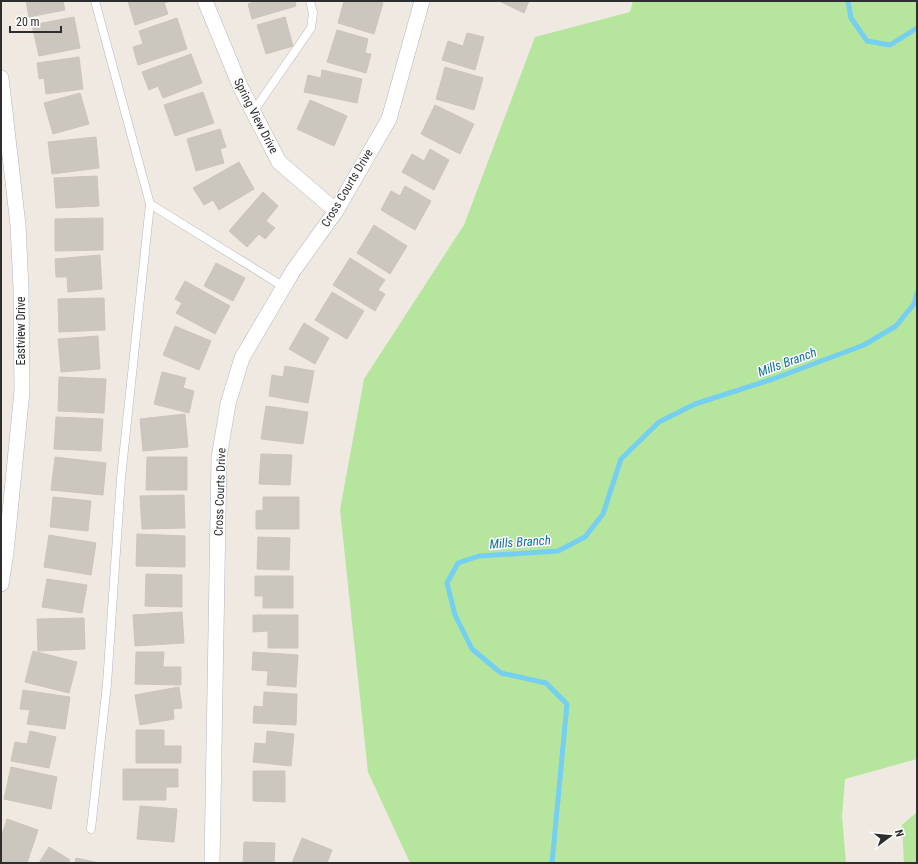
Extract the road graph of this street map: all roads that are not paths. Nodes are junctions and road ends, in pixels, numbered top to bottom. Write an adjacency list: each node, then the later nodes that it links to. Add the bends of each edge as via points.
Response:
1 (95, 1): 7 (lane)
2 (205, 1): 6 (street, Spring View Drive)
3 (310, 1): 6 (lane, via 313,14 311,28)
4 (422, 1): 8 (street, Cross Courts Drive, via 389,119)
5 (1, 78): 10 (street, Eastview Drive, via 18,225 22,391)
6 (253, 112): 8 (street, Spring View Drive, via 279,162)
7 (150, 204): 9 (lane); 11 (lane, via 121,478 107,684)
8 (336, 211): 9 (street, Cross Courts Drive)
9 (284, 287): 12 (street, Cross Courts Drive, via 242,358 228,404 219,458)
10 (1, 584)
11 (91, 829)
12 (212, 863)

